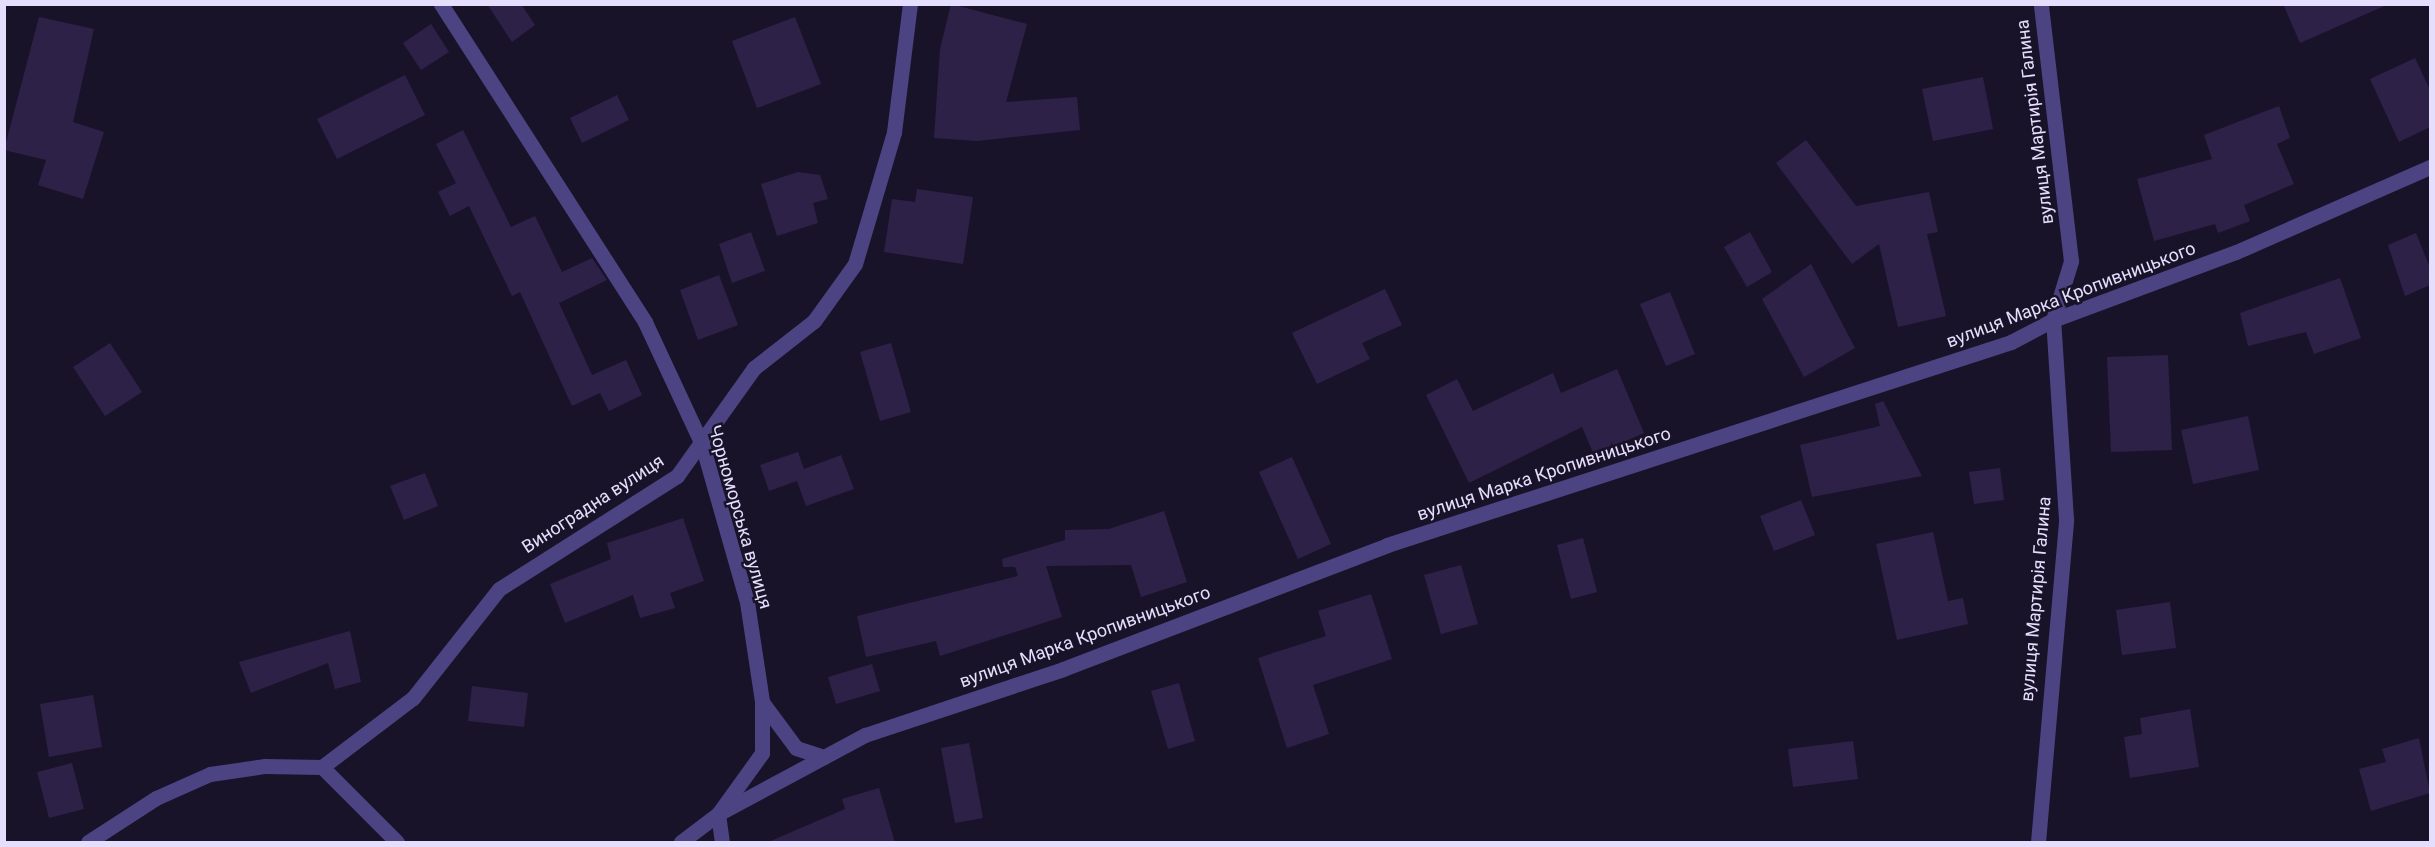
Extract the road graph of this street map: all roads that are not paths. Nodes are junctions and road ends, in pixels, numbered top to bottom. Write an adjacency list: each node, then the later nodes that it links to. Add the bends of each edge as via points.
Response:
1 (441, 4): 6 (street, Чорноморська вулиця, via 645,322)
2 (910, 4): 6 (street, Виноградна вулиця, via 894,132 855,264 814,321 754,369)
3 (2041, 4): 5 (street, вулиця Мартирія Галина, via 2071,261)
4 (2430, 167): 5 (street, вулиця Марка Кропивницького, via 2236,252)
5 (2053, 320): 8 (street, вулиця Марка Кропивницького, via 2012,342 1387,545 1063,669 866,735); 15 (street, вулиця Мартирія Галина, via 2066,519)
6 (702, 444): 7 (street, Чорноморська вулиця, via 747,602); 9 (street, Виноградна вулиця, via 677,476 499,590 413,698)
7 (762, 701): 8 (street, via 796,748); 10 (street, Чорноморська вулиця, via 762,753)
8 (824, 757): 10 (street, вулиця Марка Кропивницького)
9 (322, 767): 11 (street, via 265,766 210,774 156,798); 12 (street)
10 (718, 814): 13 (street, вулиця Марка Кропивницького); 14 (street)
11 (88, 843)
12 (397, 843)
13 (681, 843)
14 (722, 843)
15 (2038, 843)

